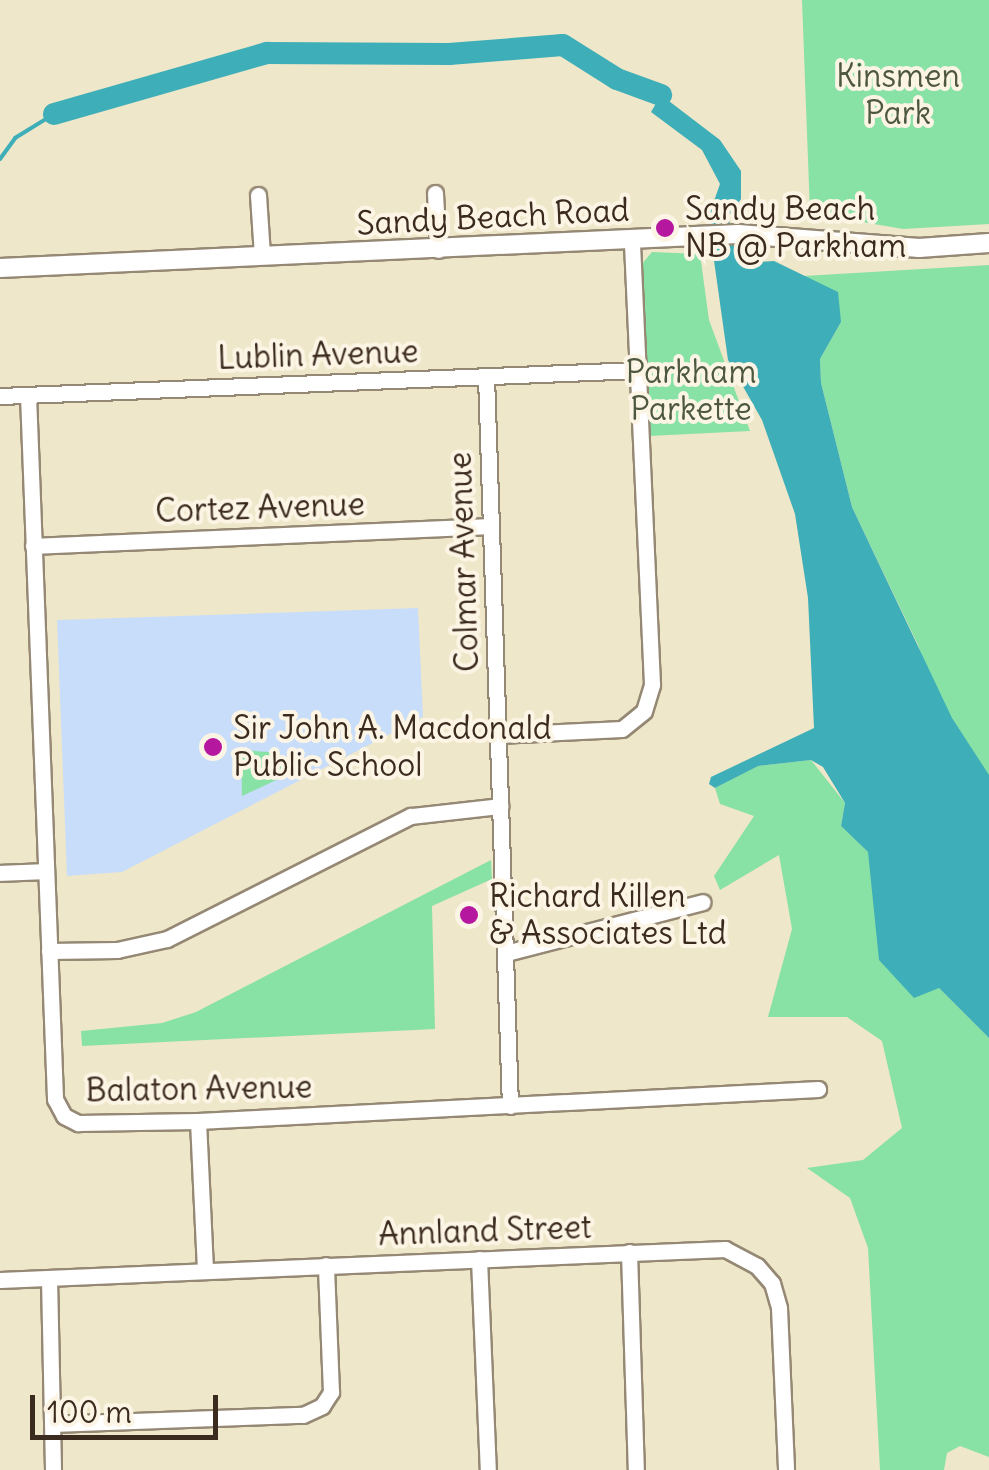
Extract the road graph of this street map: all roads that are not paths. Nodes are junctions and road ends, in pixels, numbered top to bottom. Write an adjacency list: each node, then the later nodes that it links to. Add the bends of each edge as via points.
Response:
1 (435, 193): 5 (street)
2 (258, 196): 6 (street)
3 (632, 241): 4 (street, Sandy Beach Road, via 738,234 920,248); 5 (street, Sandy Beach Road); 8 (street)
4 (989, 243)
5 (438, 250): 6 (street, Sandy Beach Road)
6 (262, 256): 7 (street, Sandy Beach Road)
7 (0, 268)
8 (638, 370): 9 (street, Lublin Avenue); 14 (street, via 652,684 644,711 622,730)
9 (486, 376): 10 (street, Lublin Avenue); 12 (street, Colmar Avenue)
10 (28, 395): 11 (street, Lublin Avenue); 13 (street, Balaton Avenue)
11 (0, 396)
12 (490, 526): 13 (street, Cortez Avenue); 14 (street, Colmar Avenue)
13 (33, 546): 16 (street, Balaton Avenue)
14 (498, 735): 15 (street, Colmar Avenue)
15 (500, 806): 19 (street, via 411,816 167,939 118,950); 20 (street, Colmar Avenue)
16 (46, 871): 17 (street); 19 (street, Balaton Avenue)
17 (0, 874)
18 (702, 902): 20 (street)
19 (49, 951): 23 (street, Balaton Avenue, via 55,1099 64,1116 78,1124)
20 (506, 953): 22 (street, Colmar Avenue)
21 (818, 1090): 22 (street, Balaton Avenue)
22 (510, 1106): 23 (street, Balaton Avenue)
23 (198, 1121): 27 (street)
24 (630, 1252): 25 (street, Annland Street); 33 (street); 34 (street, Annland Street, via 725,1249 772,1283 779,1308)
25 (479, 1259): 26 (street, Annland Street); 32 (street)
26 (326, 1265): 27 (street, Annland Street); 30 (street, via 332,1392 322,1406 303,1415)
27 (205, 1270): 28 (street, Annland Street)
28 (49, 1278): 29 (street, Annland Street); 30 (street)
29 (0, 1280)
30 (52, 1424): 31 (street)
31 (53, 1470)
32 (488, 1470)
33 (636, 1470)
34 (786, 1470)

